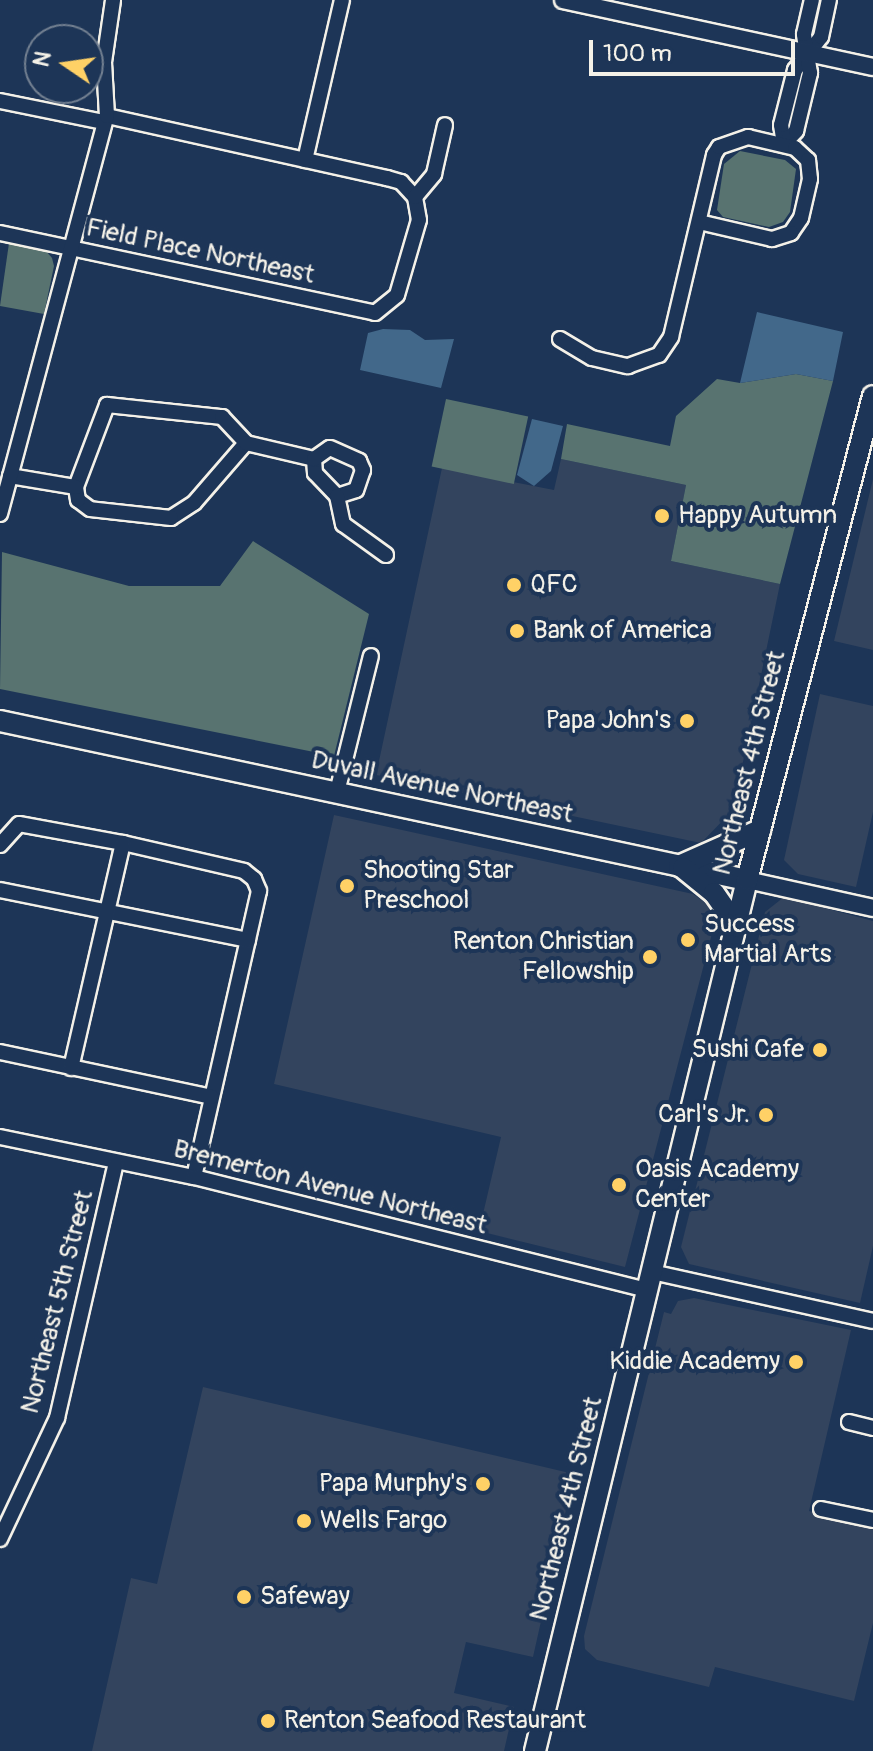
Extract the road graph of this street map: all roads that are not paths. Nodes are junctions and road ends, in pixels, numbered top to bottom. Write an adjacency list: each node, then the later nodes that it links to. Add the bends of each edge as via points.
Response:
1 (113, 0): 9 (street, via 104,62)
2 (342, 0): 12 (street)
3 (563, 0): 6 (street)
4 (812, 0): 6 (street, via 804,34)
5 (829, 0): 6 (street, via 821,37)
6 (807, 53): 7 (street); 11 (street, via 795,70 781,125)
7 (873, 67)
8 (0, 101): 9 (street)
9 (105, 119): 12 (street); 16 (street)
10 (445, 125): 13 (street, via 434,174)
11 (784, 144): 14 (street, via 737,137 719,147); 14 (street, via 800,151 810,167 801,218 791,233 772,239)
12 (305, 160): 13 (street, via 401,182)
13 (415, 197): 16 (street, Field Place Northeast, via 419,220 390,305 375,313)
14 (699, 222): 17 (street, via 671,337 659,355 628,366 592,358)
15 (0, 233): 16 (street, Field Place Northeast)
16 (71, 249): 21 (street)
17 (560, 339)
18 (872, 407): 29 (main road, Northeast 4th Street)
19 (246, 443): 20 (street); 22 (street, via 194,503 171,518 90,509 78,500); 22 (street, via 222,417 107,405)
20 (314, 459): 23 (street, via 315,473); 23 (street, via 339,448 359,461 363,470 356,490)
21 (10, 476): 22 (street); 24 (street)
22 (76, 487)
23 (337, 496): 25 (street, via 343,524)
24 (0, 514)
25 (386, 555)
26 (371, 656): 28 (street)
27 (0, 721): 28 (main road, Duvall Avenue Northeast)
28 (337, 792): 32 (main road, Duvall Avenue Northeast)
29 (760, 830): 32 (main road); 33 (main road, Northeast 4th Street)
30 (123, 843): 31 (street, via 11,827); 36 (street); 38 (street, via 244,871 259,891)
31 (0, 845)
32 (679, 866): 33 (main road, Duvall Avenue Northeast); 37 (main road, via 714,893)
33 (747, 880): 35 (street, Duvall Avenue Northeast); 37 (main road, Northeast 4th Street)
34 (0, 890): 36 (street)
35 (873, 908)
36 (107, 911): 38 (street); 40 (street)
37 (736, 924): 45 (main road, Northeast 4th Street)
38 (248, 940): 41 (street)
39 (0, 1052): 40 (street)
40 (71, 1068): 41 (street)
41 (211, 1097): 44 (street)
42 (0, 1137): 43 (street, Bremerton Avenue Northeast)
43 (116, 1163): 44 (street, Bremerton Avenue Northeast); 51 (street, Northeast 5th Street, via 57,1418)
44 (194, 1177): 45 (street, Bremerton Avenue Northeast)
45 (650, 1281): 46 (street, Bremerton Avenue Northeast); 52 (main road, Northeast 4th Street)
46 (873, 1321)
47 (849, 1422): 48 (street)
48 (873, 1428)
49 (821, 1509): 50 (street)
50 (873, 1520)
51 (0, 1539)
52 (535, 1751)

